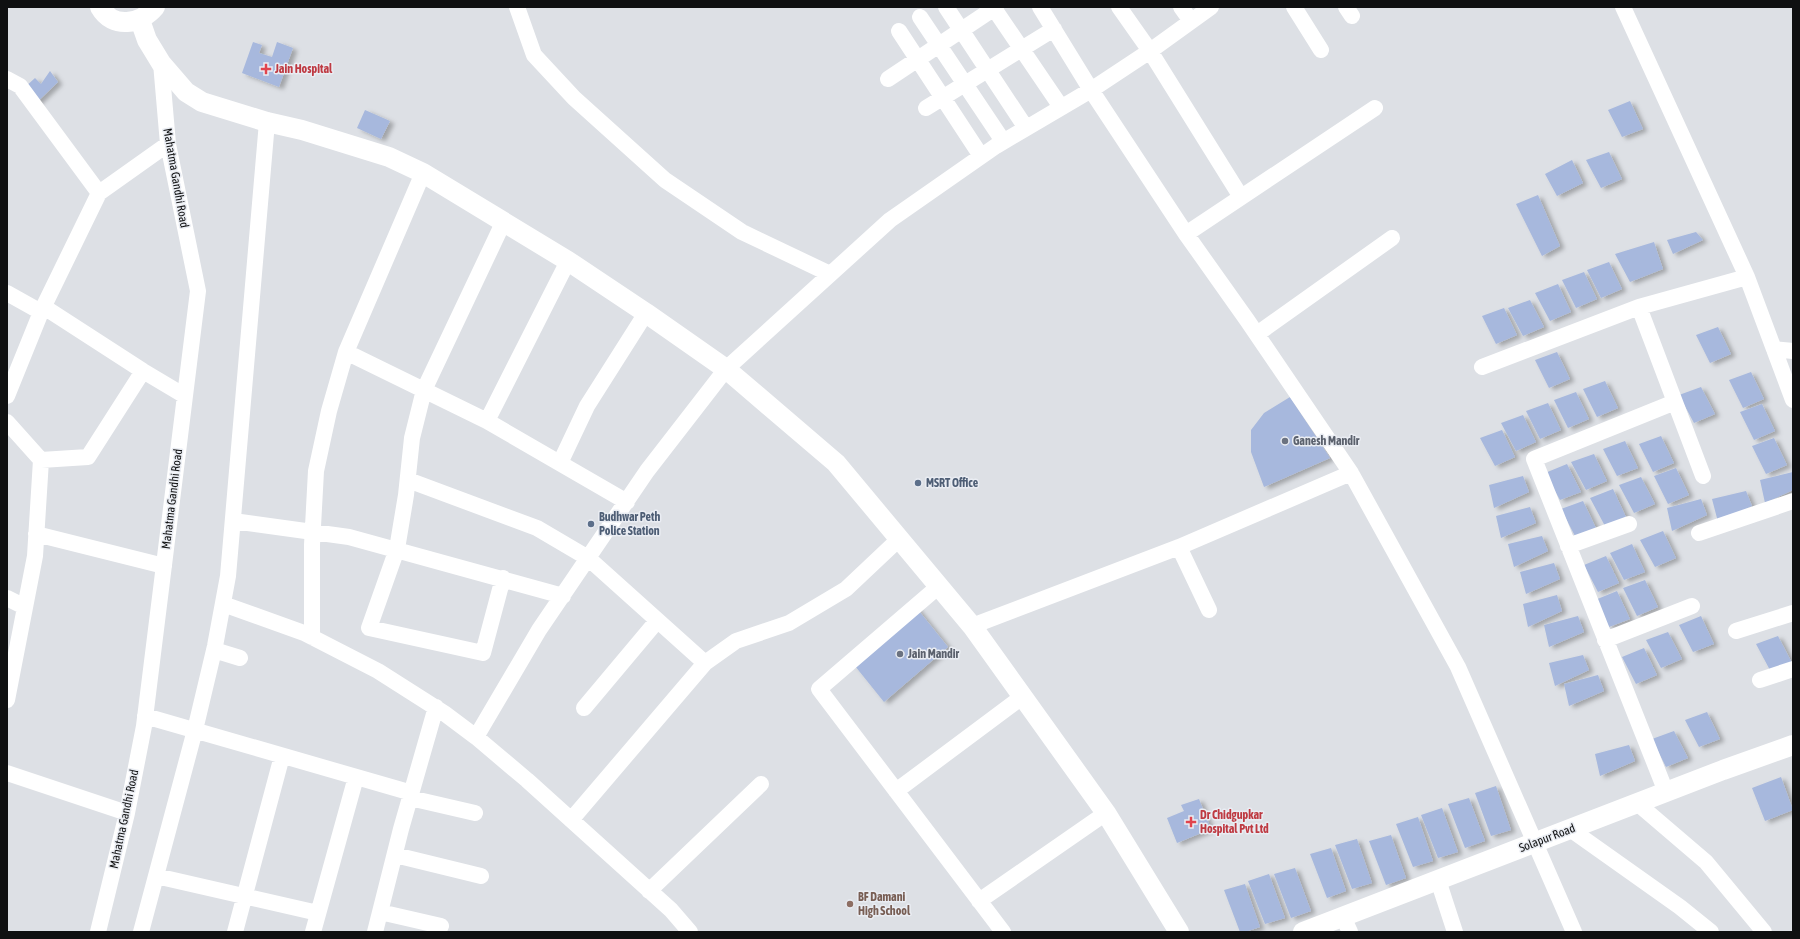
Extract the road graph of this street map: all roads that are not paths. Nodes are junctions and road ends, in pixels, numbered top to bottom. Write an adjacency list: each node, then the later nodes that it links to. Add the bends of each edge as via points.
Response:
1 (100, 7): 13 (main road, via 109,17 119,22)
2 (155, 7): 13 (main road, via 149,15)
3 (517, 7): 45 (street, via 534,55 574,98 665,180 742,232)
4 (946, 7): 16 (street)
5 (994, 7): 16 (street); 19 (street)
6 (1040, 7): 15 (street)
7 (1119, 7): 21 (street)
8 (1181, 7): 14 (street)
9 (1211, 7): 14 (street)
10 (1294, 7): 20 (street)
11 (1623, 7): 46 (street)
12 (920, 17): 18 (street)
13 (140, 20): 23 (main road, via 147,40)
14 (1191, 21): 21 (street)
15 (1054, 29): 19 (street); 28 (street)
16 (961, 30): 18 (street); 24 (street)
17 (899, 31): 22 (street)
18 (938, 45): 22 (street); 27 (street)
19 (1022, 49): 24 (street); 30 (street)
20 (1321, 50)
21 (1150, 51): 28 (street); 40 (street)
22 (918, 59): 26 (street); 29 (street)
23 (161, 63): 33 (main road, via 186,92 202,102); 36 (street, Mahatma Gandhi Road)
24 (988, 70): 27 (street); 34 (street)
25 (7, 79): 39 (street, via 20,86)
26 (888, 79)
27 (965, 84): 29 (street); 35 (street)
28 (1091, 90): 30 (street); 42 (street)
29 (943, 98): 31 (street); 37 (street)
30 (1061, 107): 34 (street)
31 (926, 108)
32 (1375, 108): 40 (street)
33 (267, 122): 38 (main road, via 389,157); 71 (street)
34 (1026, 128): 35 (street)
35 (1004, 141): 37 (street)
36 (168, 144): 39 (street); 59 (street, Mahatma Gandhi Road, via 198,291)
37 (981, 156): 45 (street, via 890,220)
38 (423, 173): 41 (main road); 53 (street)
39 (99, 193): 49 (street)
40 (1241, 197): 42 (street)
41 (504, 221): 44 (main road); 57 (street)
42 (1186, 234): 51 (street)
43 (1392, 238): 51 (street)
44 (568, 261): 50 (main road); 62 (street)
45 (830, 274): 55 (street)
46 (1747, 277): 48 (street); 52 (street)
47 (7, 293): 49 (street)
48 (1638, 307): 54 (street); 61 (street)
49 (43, 310): 56 (street); 58 (street)
50 (646, 313): 55 (main road); 65 (street, via 587,406)
51 (1257, 334): 66 (street)
52 (1786, 346): 60 (street)
53 (346, 352): 57 (street); 73 (street, via 329,411 316,471)
54 (1482, 367)
55 (726, 369): 70 (street); 76 (main road, via 836,463)
56 (143, 371): 59 (street); 64 (street, via 88,457)
57 (424, 390): 62 (street); 68 (street, via 412,438)
58 (7, 396)
59 (185, 396): 81 (street, Mahatma Gandhi Road)
60 (1793, 400)
61 (1675, 402): 67 (street); 77 (street, via 1534,459)
62 (487, 421): 65 (street)
63 (7, 422): 64 (street)
64 (42, 460): 75 (street)
65 (560, 463): 70 (street)
66 (1351, 473): 78 (street); 122 (street, via 1458,667)
67 (1703, 476)
68 (408, 480): 79 (street); 80 (street, via 537,528)
69 (1793, 501): 74 (street)
70 (627, 502): 80 (street)
71 (233, 521): 73 (street); 86 (street)
72 (1630, 524): 77 (street)
73 (312, 532): 79 (street, via 350,537); 94 (street)
74 (1698, 532)
75 (36, 534): 81 (street); 88 (street, via 35,556)
76 (899, 538): 83 (main road); 98 (street, via 846,589 789,623 736,641)
77 (1568, 546): 95 (street)
78 (1179, 547): 89 (street); 92 (street)
79 (397, 550): 82 (street); 82 (street, via 369,628 483,653)
80 (588, 558): 84 (street); 91 (street)
81 (164, 566): 105 (street, Mahatma Gandhi Road)
82 (503, 578): 84 (street)
83 (939, 586): 92 (main road); 113 (street, via 819,689)
84 (563, 596): 107 (street, via 539,630)
85 (7, 598): 88 (street)
86 (223, 604): 94 (street); 96 (street)
87 (1692, 606): 95 (street)
88 (25, 607): 102 (street)
89 (1209, 610)
90 (1793, 613): 93 (street)
91 (657, 620): 98 (street); 104 (street)
92 (972, 626): 101 (main road)
93 (1736, 631)
94 (312, 637): 103 (street, via 378,671)
95 (1605, 640): 114 (street)
96 (214, 650): 97 (street); 106 (street)
97 (240, 658)
98 (705, 663): 120 (street)
99 (1793, 669): 100 (street)
100 (1760, 680)
101 (1022, 697): 113 (street); 119 (main road)
102 (7, 700)
103 (436, 707): 107 (street); 115 (street)
104 (584, 708)
105 (145, 716): 106 (street); 117 (street, Mahatma Gandhi Road)
106 (195, 730): 109 (street); 124 (street)
107 (476, 737): 120 (street)
108 (1793, 745): 114 (main road, Solapur Road)
109 (282, 756): 111 (street); 128 (street)
110 (7, 773): 117 (street)
111 (356, 777): 115 (street); 131 (street)
112 (761, 784): 127 (street)
113 (896, 791): 129 (street)
114 (1666, 792): 116 (main road, Solapur Road)
115 (411, 796): 118 (street); 123 (street)
116 (1637, 803): 121 (main road, Solapur Road); 146 (street, via 1706,862)
117 (127, 813): 135 (street, Mahatma Gandhi Road)
118 (475, 813)
119 (1106, 813): 129 (street); 142 (main road)
120 (571, 820): 127 (street)
121 (1570, 829): 122 (main road, Solapur Road); 145 (street)
122 (1534, 843): 126 (main road, Solapur Road); 134 (street)
123 (395, 855): 125 (street); 130 (street)
124 (156, 876): 128 (street); 136 (street)
125 (481, 876)
126 (1438, 880): 132 (main road, Solapur Road); 144 (street)
127 (649, 891): 140 (street, via 672,910)
128 (244, 896): 131 (street); 137 (street)
129 (979, 901): 141 (street)
130 (380, 912): 133 (street); 139 (street)
131 (318, 913): 138 (street)
132 (1346, 924): 143 (main road, Solapur Road)
133 (441, 926)
134 (1576, 930)
135 (98, 932)
136 (141, 932)
137 (235, 932)
138 (313, 932)
139 (375, 932)
140 (690, 932)
141 (1003, 932)
142 (1179, 932)
143 (1302, 932)
144 (1455, 932)
145 (1711, 932)
146 (1764, 932)

